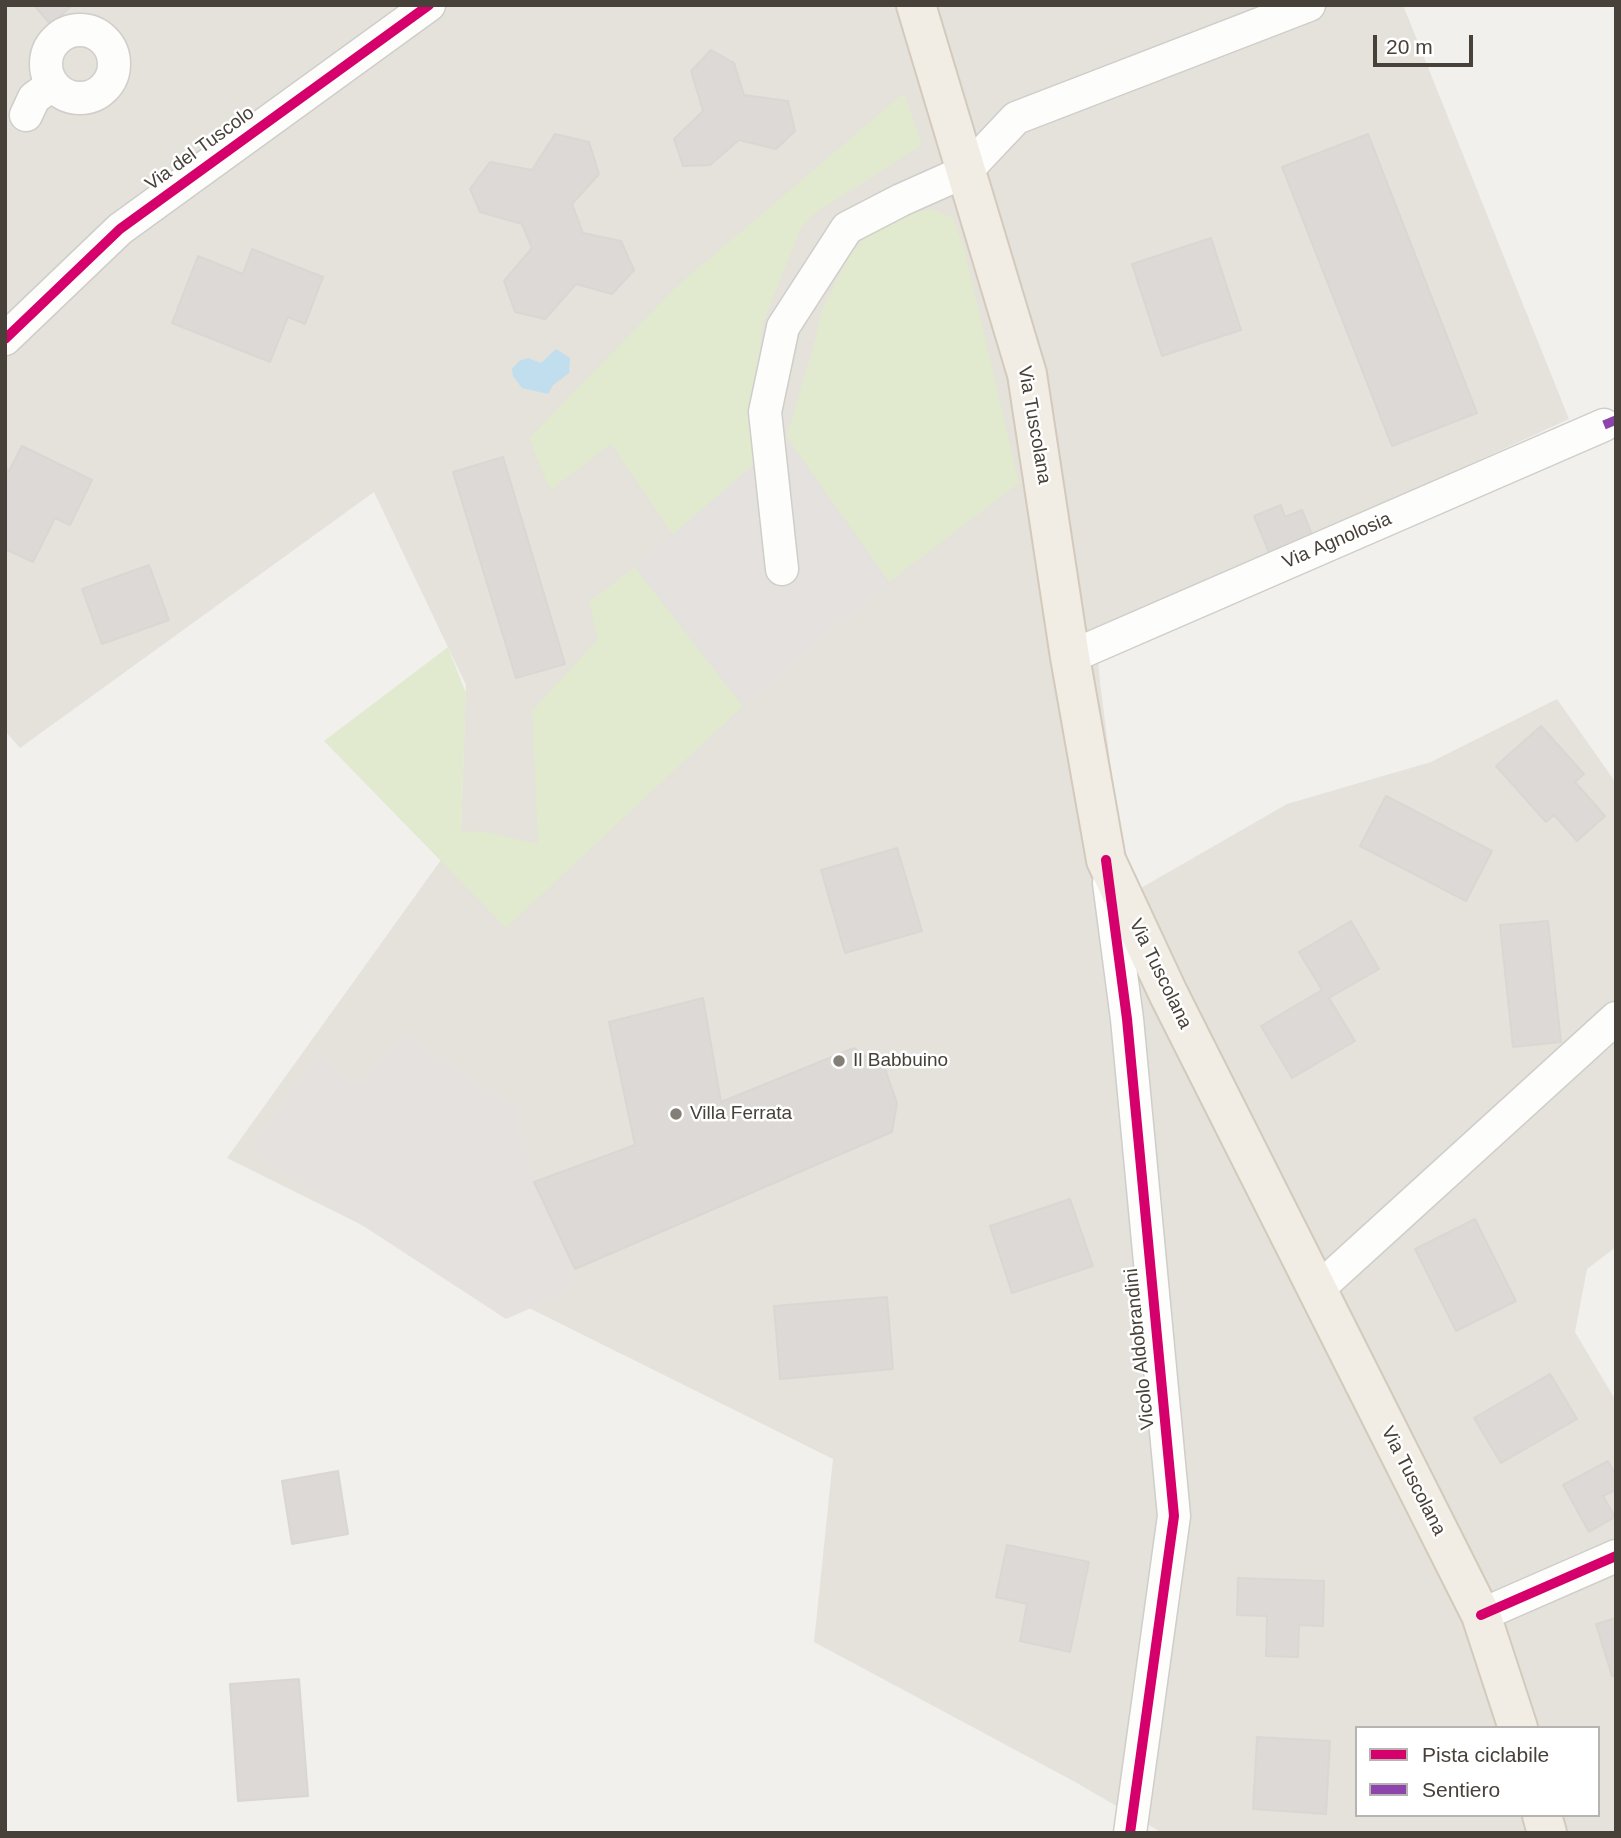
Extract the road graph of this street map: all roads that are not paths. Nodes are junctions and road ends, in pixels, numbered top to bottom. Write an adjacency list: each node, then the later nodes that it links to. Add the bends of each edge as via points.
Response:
1 (429, 5): 7 (street, Via del Tuscolo, via 120,229)
2 (916, 5): 6 (main road, Via Tuscolana)
3 (1308, 5): 6 (street, via 1016,118)
4 (55, 88): 5 (street, via 34,98)
5 (26, 114)
6 (966, 171): 9 (street, via 848,228 783,327 765,412); 10 (main road, Via Tuscolana, via 1027,374)
7 (5, 339)
8 (1604, 425): 10 (street, Via Agnolosia)
9 (782, 569)
10 (1070, 657): 11 (main road, Via Tuscolana)
11 (1106, 860): 12 (main road, Via Tuscolana); 14 (street, Vicolo Aldobrandini)
12 (1168, 993): 14 (street); 15 (main road, Via Tuscolana)
13 (1616, 1018): 15 (street)
14 (1127, 1019): 19 (street, Vicolo Aldobrandini, via 1174,1516)
15 (1317, 1290): 17 (main road, Via Tuscolana)
16 (1616, 1556): 17 (street)
17 (1481, 1615): 18 (main road, Via Tuscolana)
18 (1517, 1726)
19 (1130, 1833)

